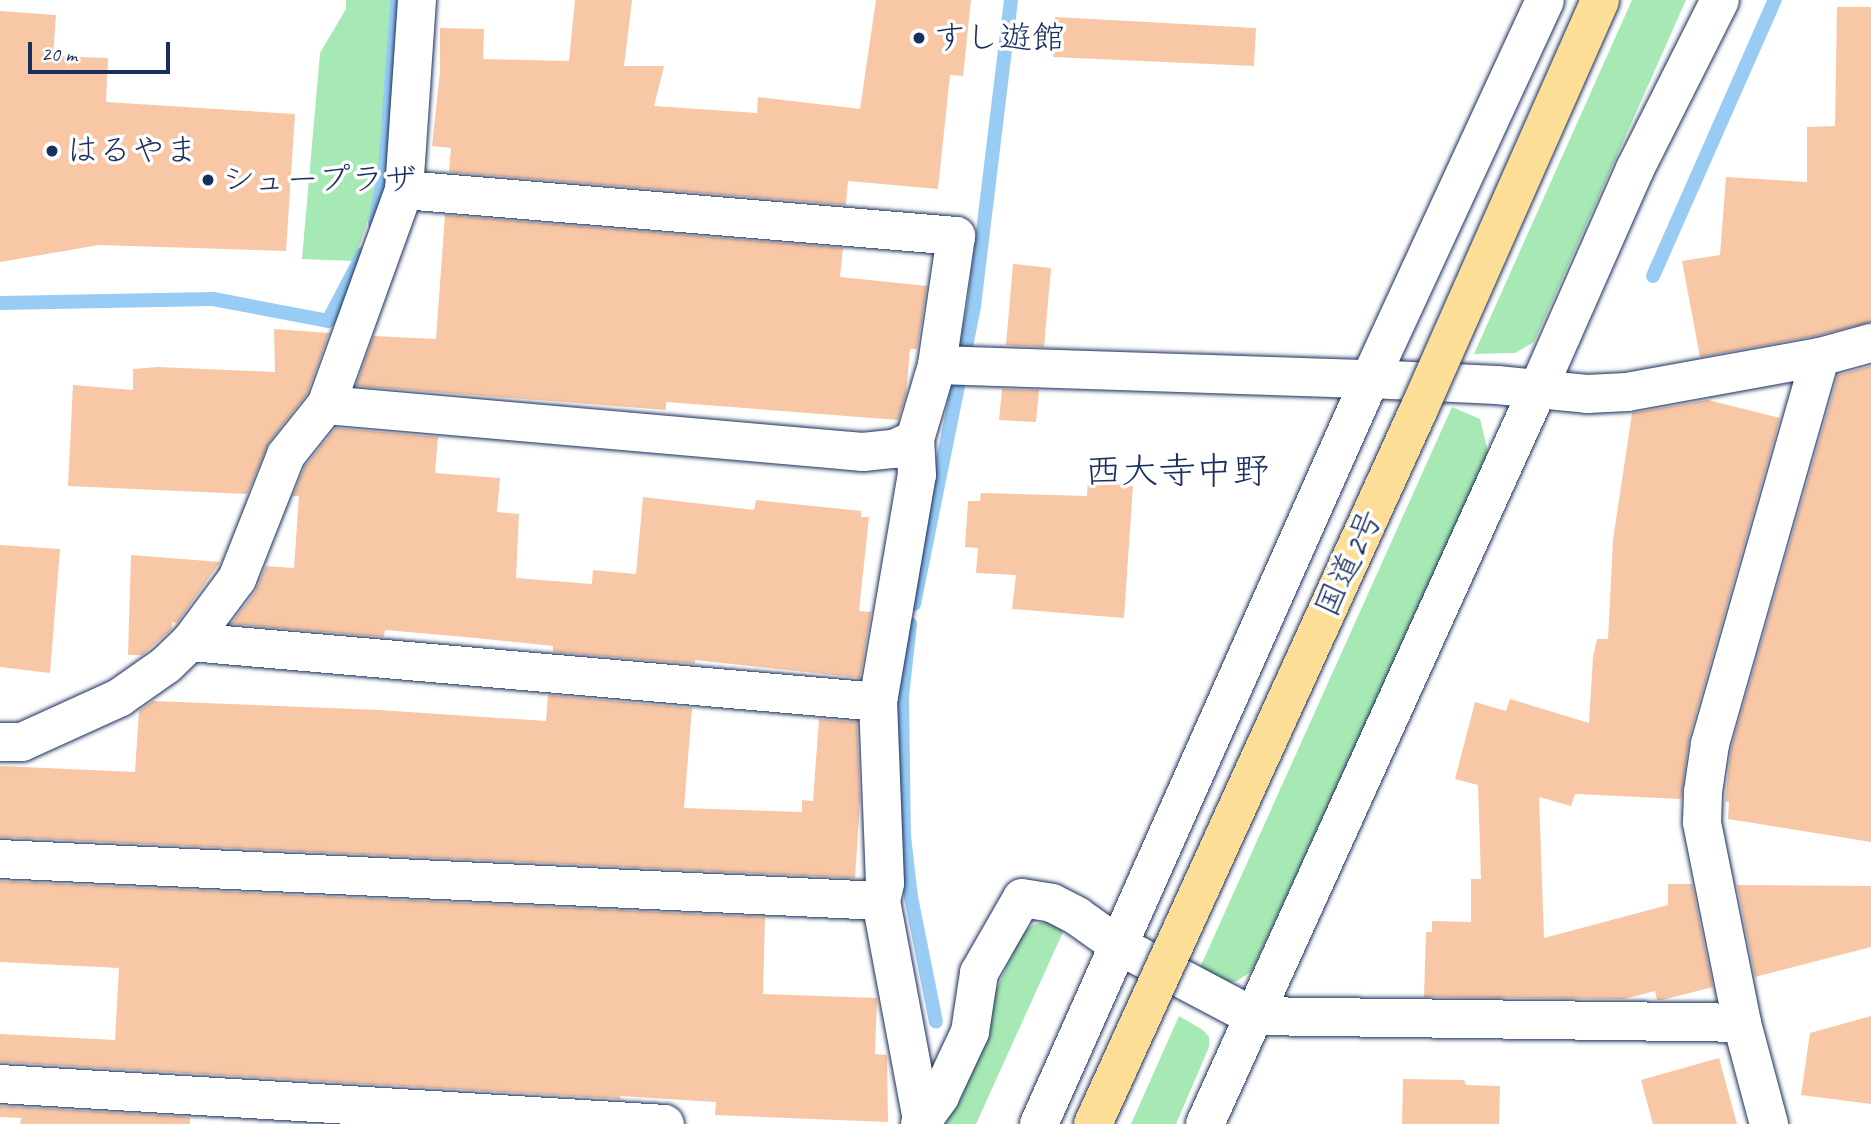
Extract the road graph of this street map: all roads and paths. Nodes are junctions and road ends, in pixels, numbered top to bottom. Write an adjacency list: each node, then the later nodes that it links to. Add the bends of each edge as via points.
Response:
1 (417, 0): 5 (street)
2 (1545, 0): 9 (street)
3 (1600, 0): 25 (highway, 国道2号, bridge)
4 (1720, 0): 10 (street, via 1635,169)
5 (404, 190): 8 (street, via 956,236); 11 (street)
6 (1871, 343): 7 (street)
7 (1820, 356): 10 (street, via 1627,392); 20 (street, via 1710,744 1703,792 1702,822)
8 (955, 365): 9 (street); 12 (street)
9 (1370, 379): 10 (street); 18 (street)
10 (1538, 389): 19 (street)
11 (326, 405): 12 (street, via 863,452 894,449); 13 (street, via 286,455 237,579)
12 (915, 439): 14 (street, via 917,475)
13 (190, 642): 14 (street); 15 (street, via 119,698 22,742)
14 (878, 702): 17 (street, via 885,883)
15 (0, 742)
16 (0, 859): 17 (street)
17 (881, 901): 22 (street)
18 (1118, 945): 19 (street); 22 (street, via 1077,916 1052,904 1022,898 979,973 970,1031 940,1096); 24 (street)
19 (1252, 1016): 20 (street); 26 (street)
20 (1742, 1023): 27 (street)
21 (0, 1084): 23 (street)
22 (921, 1122)
23 (665, 1124)
24 (1039, 1124)
25 (1093, 1124)
26 (1205, 1124)
27 (1769, 1124)

